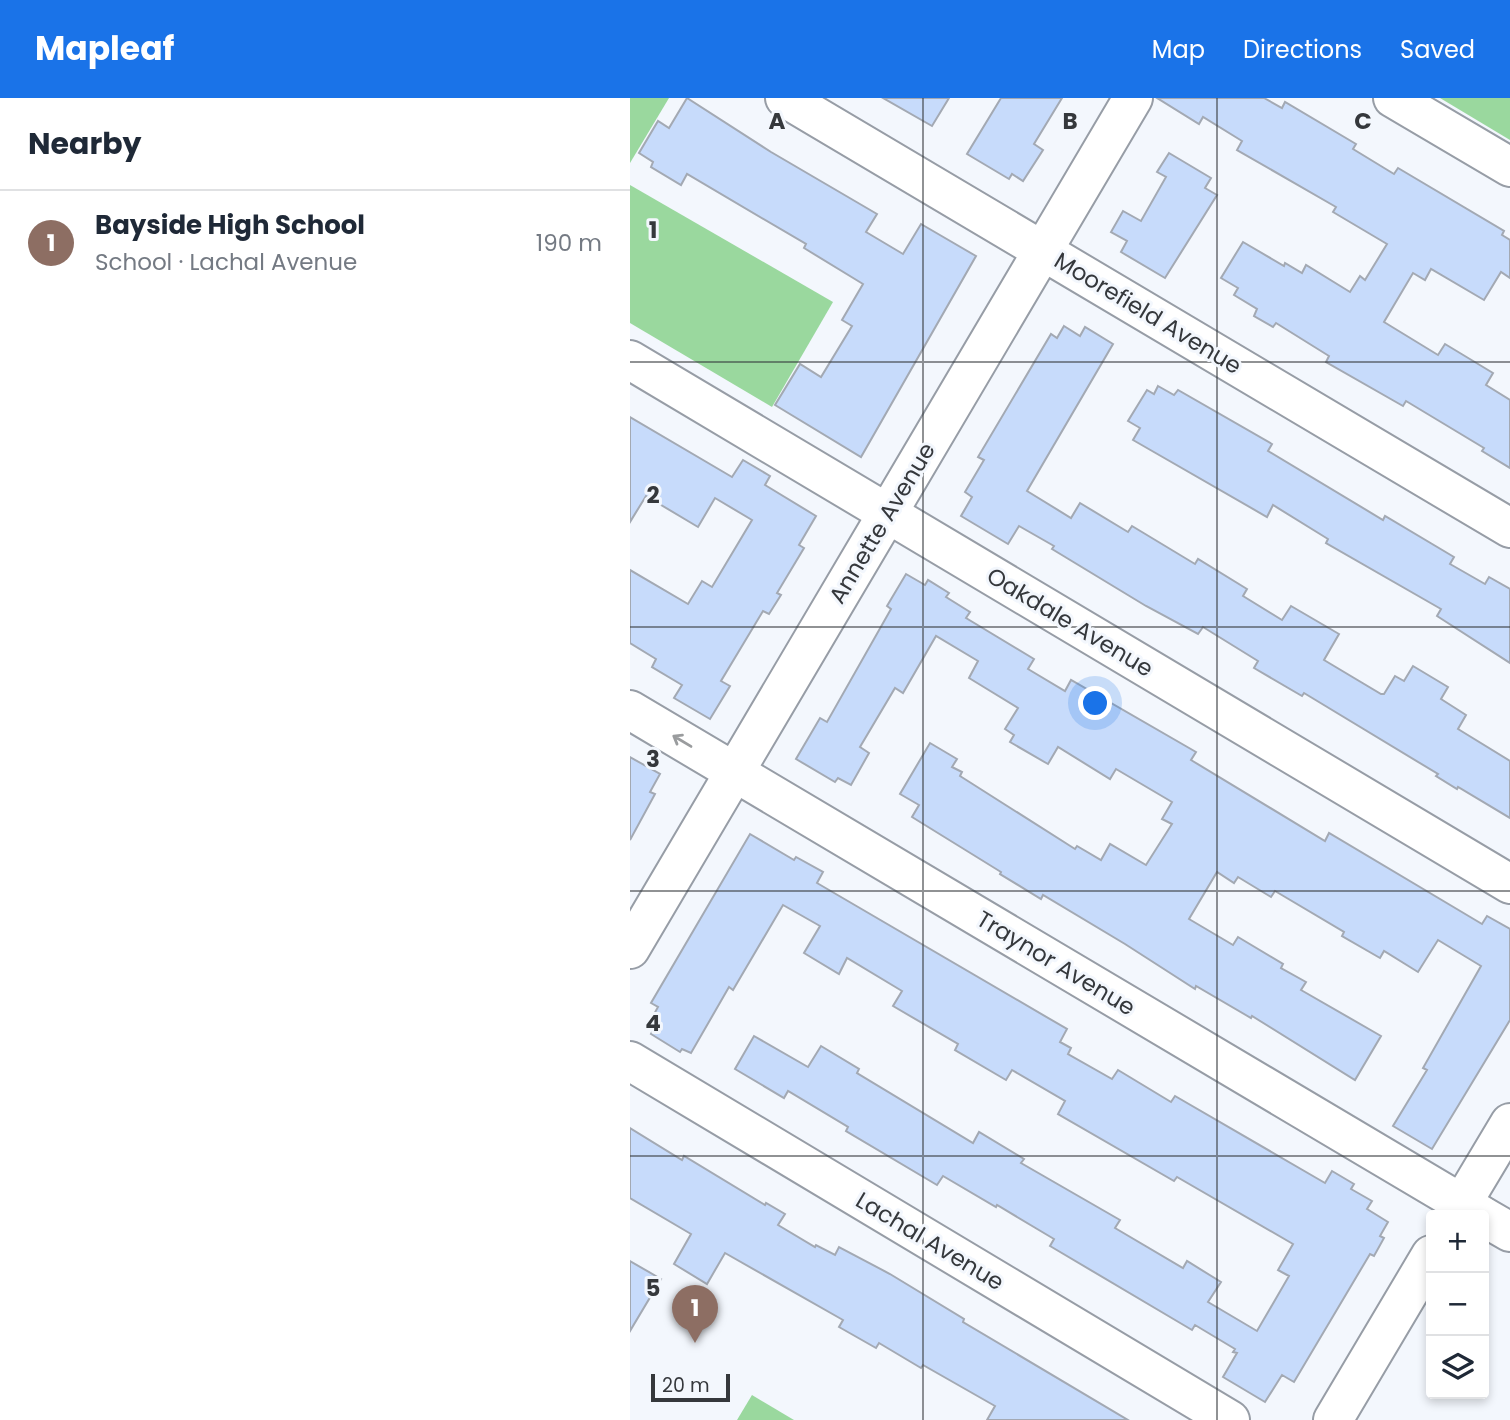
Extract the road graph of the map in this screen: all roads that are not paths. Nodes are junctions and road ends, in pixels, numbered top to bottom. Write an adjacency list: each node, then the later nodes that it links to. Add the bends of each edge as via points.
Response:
1 (785, 98): 5 (street, Moorefield Avenue)
2 (1133, 98): 5 (street, Annette Avenue)
3 (1393, 98): 4 (street)
4 (1510, 167)
5 (1043, 251): 7 (street, Annette Avenue); 8 (street, Moorefield Avenue)
6 (630, 359): 7 (street, Oakdale Avenue)
7 (888, 513): 10 (street, Annette Avenue); 11 (street, Oakdale Avenue)
8 (1510, 528)
9 (630, 710): 10 (street, Traynor Avenue, one-way to 9)
10 (734, 772): 12 (street, Annette Avenue); 15 (street, Traynor Avenue)
11 (1510, 884)
12 (630, 949)
13 (630, 1062): 20 (street, Lachal Avenue)
14 (1510, 1123): 16 (street)
15 (1465, 1210)
16 (1471, 1210)
17 (1489, 1222): 18 (street, Traynor Avenue)
18 (1510, 1232)
19 (1426, 1263): 21 (street)
20 (1230, 1420)
21 (1333, 1420)

